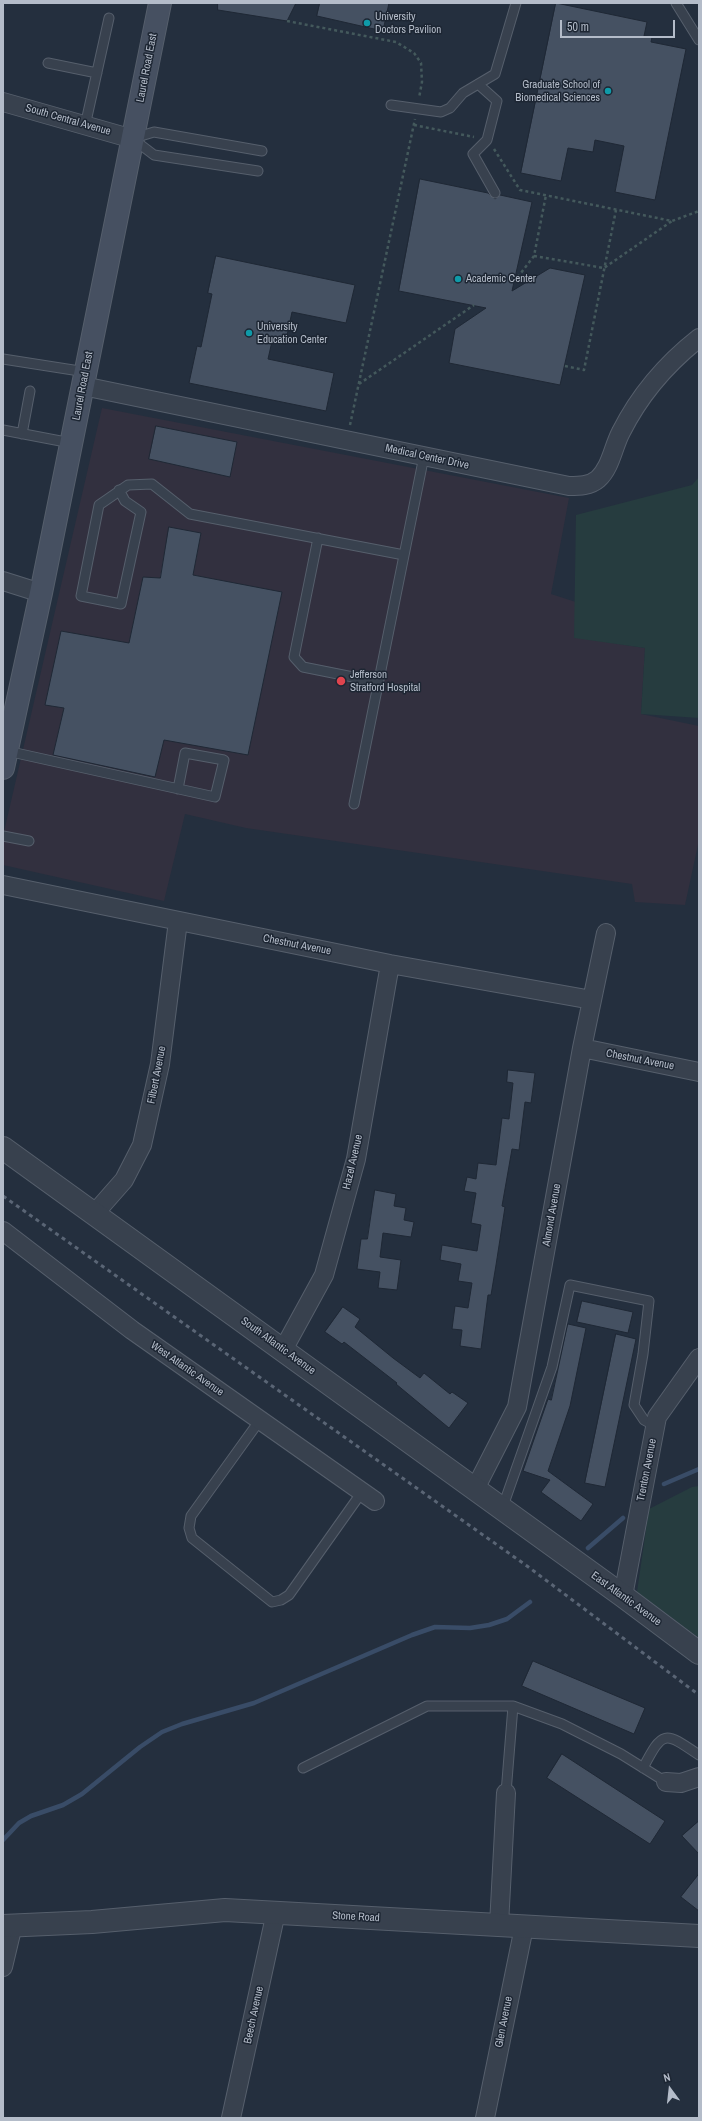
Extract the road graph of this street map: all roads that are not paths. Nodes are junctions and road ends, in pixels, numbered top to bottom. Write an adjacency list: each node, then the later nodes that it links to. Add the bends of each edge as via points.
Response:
1 (160, 3): 12 (main road, Laurel Road East)
2 (516, 3): 8 (lane, via 495,74)
3 (676, 3): 5 (lane)
4 (109, 18): 7 (lane)
5 (699, 40)
6 (48, 63): 7 (lane)
7 (97, 73): 11 (lane)
8 (478, 84): 10 (lane, via 463,94 450,108 441,112); 15 (lane, via 497,101 488,140 473,154)
9 (3, 102): 11 (street, South Central Avenue)
10 (391, 105)
11 (85, 126): 12 (street, South Central Avenue)
12 (133, 138): 13 (lane, via 154,132); 14 (lane, via 154,155); 18 (main road, Laurel Road East)
13 (262, 151)
14 (258, 171)
15 (495, 193)
16 (699, 338): 23 (street, Medical Center Drive, via 674,357 638,401 620,432 608,465 598,479 585,486 569,486)
17 (3, 359): 18 (lane)
18 (85, 379): 22 (main road, Laurel Road East); 23 (street, Medical Center Drive)
19 (30, 391): 21 (lane)
20 (3, 430): 21 (lane)
21 (22, 434): 22 (lane)
22 (72, 443): 28 (main road, Laurel Road East)
23 (424, 456): 26 (lane)
24 (119, 490): 24 (lane, via 99,505 81,596 121,604 141,512 125,501); 25 (lane, via 128,485 152,484 190,514)
25 (318, 538): 26 (lane); 29 (lane, via 294,657 303,666)
26 (404, 555): 29 (lane)
27 (3, 580): 28 (street)
28 (41, 593): 30 (main road, Laurel Road East)
29 (378, 682): 32 (lane)
30 (5, 759): 31 (lane)
31 (178, 789): 31 (lane, via 215,797 224,760 185,753)
32 (354, 804)
33 (3, 836): 34 (lane)
34 (29, 841)
35 (3, 885): 36 (street, Chestnut Avenue)
36 (178, 921): 38 (street, Chestnut Avenue); 43 (street, Filbert Avenue, via 160,1064 142,1145 124,1180)
37 (606, 933): 39 (street, Almond Avenue)
38 (390, 964): 39 (street, Chestnut Avenue); 45 (street, Hazel Avenue, via 356,1159 324,1275)
39 (592, 1000): 40 (street, Almond Avenue)
40 (582, 1048): 41 (street, Chestnut Avenue); 49 (street, Almond Avenue, via 517,1407)
41 (699, 1072)
42 (3, 1148): 43 (street, South Atlantic Avenue)
43 (96, 1213): 45 (street, South Atlantic Avenue)
44 (3, 1231): 47 (street, West Atlantic Avenue, via 132,1330)
45 (283, 1350): 49 (street, South Atlantic Avenue)
46 (699, 1358): 48 (street, Trenton Avenue, via 657,1417)
47 (260, 1420): 50 (street, West Atlantic Avenue); 50 (lane, via 191,1516 189,1528 192,1538 272,1602 289,1595)
48 (655, 1426): 51 (lane, via 644,1420 634,1405 649,1301 570,1285 552,1367); 53 (street, Trenton Avenue)
49 (475, 1490): 51 (street, South Atlantic Avenue)
50 (369, 1496)
51 (502, 1509): 52 (street, South Atlantic Avenue)
52 (552, 1545): 53 (street, East Atlantic Avenue)
53 (623, 1596): 54 (street, East Atlantic Avenue)
54 (699, 1653)
55 (513, 1706): 57 (lane, via 427,1706); 58 (lane, via 562,1724); 61 (lane)
56 (699, 1754): 58 (lane, via 669,1737 661,1738)
57 (302, 1768)
58 (643, 1768): 60 (lane)
59 (699, 1778): 60 (street, via 681,1783)
60 (666, 1782)
61 (506, 1793): 63 (street)
62 (276, 1912): 63 (street, Stone Road); 64 (street, Stone Road, via 225,1910); 68 (street, Beech Avenue)
63 (499, 1925): 65 (street, Stone Road)
64 (6, 1927): 67 (street)
65 (524, 1927): 66 (street, Stone Road); 69 (street, Glen Avenue)
66 (699, 1936)
67 (3, 1968)
68 (231, 2118)
69 (485, 2118)

